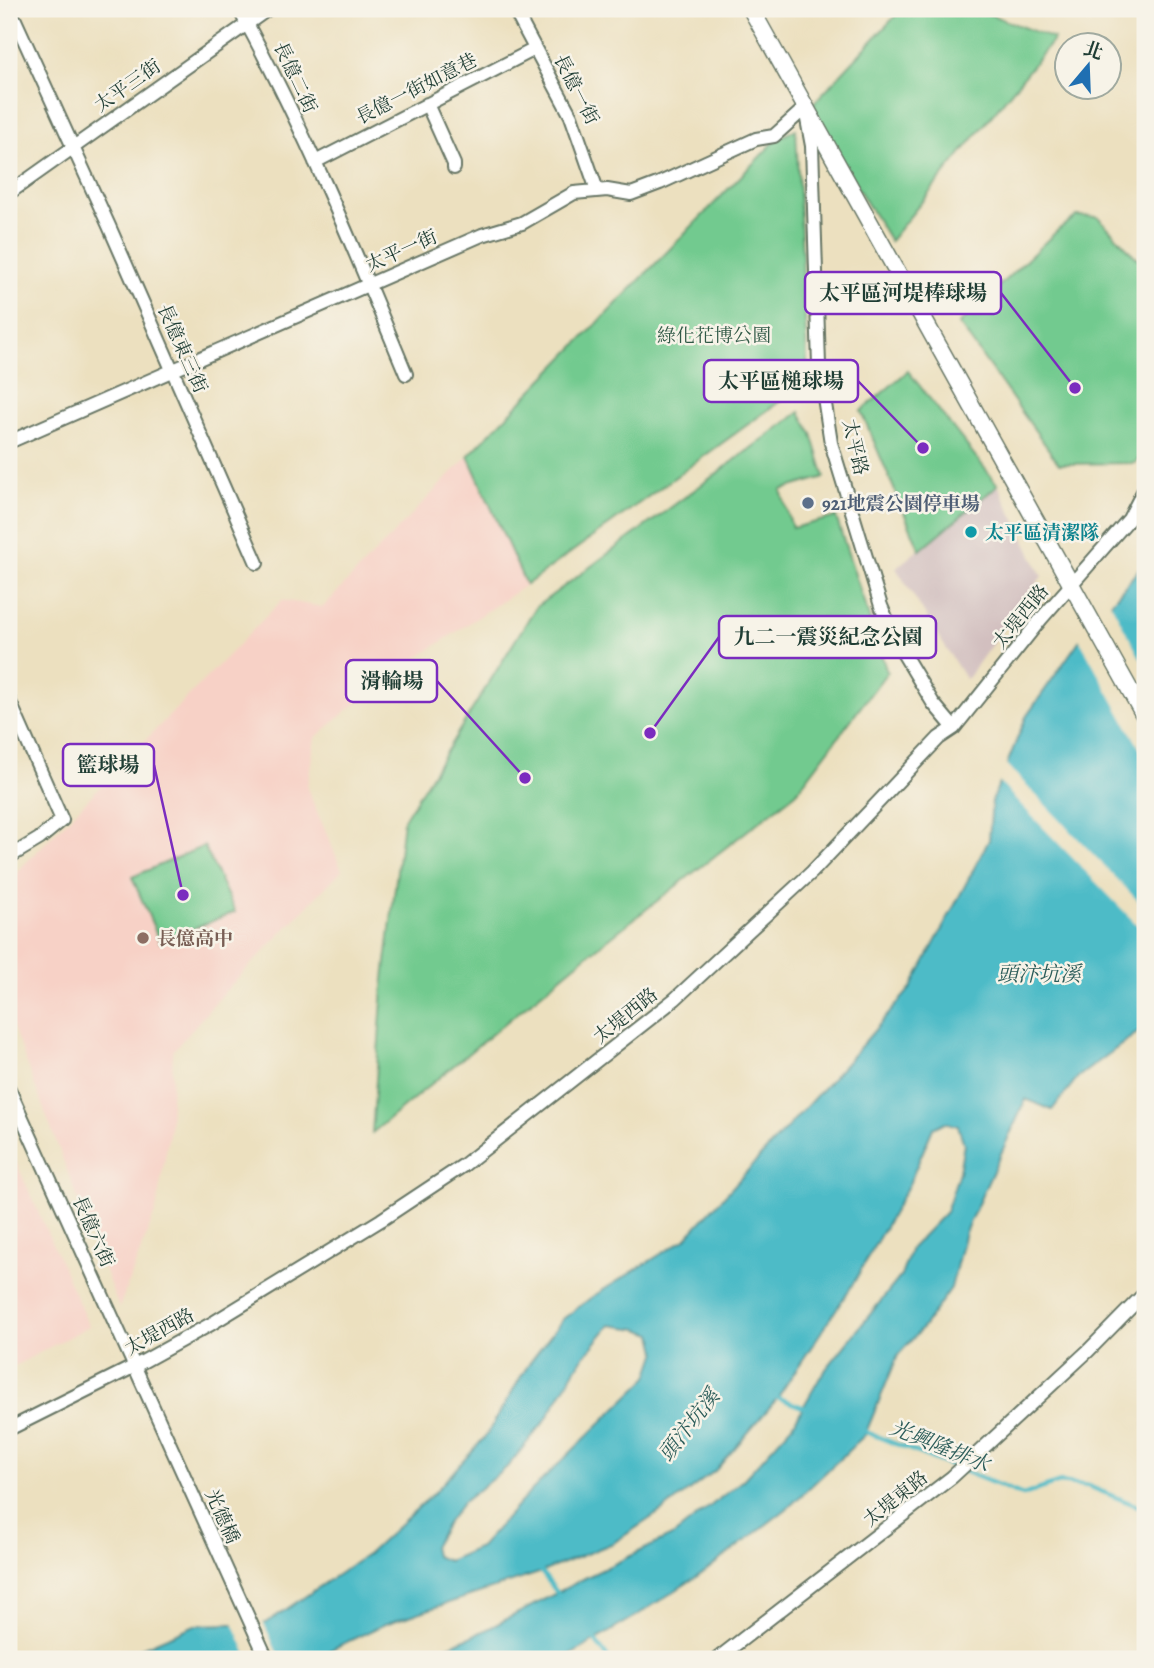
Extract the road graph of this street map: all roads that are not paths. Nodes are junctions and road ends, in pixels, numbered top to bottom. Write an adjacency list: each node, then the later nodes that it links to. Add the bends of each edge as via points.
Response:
1 (10, 9): 10 (street, 長億東三街)
2 (239, 9): 6 (street, 長億二街)
3 (268, 9): 6 (street, 太平三街)
4 (513, 9): 7 (street, 長億一街)
5 (751, 9): 9 (street, 太平路)
6 (247, 23): 10 (street, 太平三街); 11 (street, 長億二街)
7 (535, 49): 8 (street, 長億一街如意巷); 13 (street, 長億一街, via 571,116)
8 (427, 104): 11 (street, 長億一街如意巷); 12 (street)
9 (805, 108): 13 (street, 太平一街, via 774,136 756,139 660,183 631,194); 21 (street, 太平路); 24 (street, 太平路, via 812,146 819,365 831,443 881,606 910,667)
10 (73, 148): 14 (street, 太平三街); 16 (street, 長億東三街)
11 (315, 162): 15 (street, 長億二街)
12 (454, 167)
13 (597, 190): 15 (street, 太平一街, via 574,193 522,223 482,235)
14 (9, 193)
15 (369, 285): 16 (street, 太平一街); 17 (street, 長億二街)
16 (172, 370): 18 (street, 太平一街); 20 (street, 長億東三街)
17 (406, 374)
18 (9, 442)
19 (1145, 488): 21 (street, 太堤西路, via 1129,519)
20 (257, 564)
21 (1072, 583): 23 (street, 太平路); 24 (street, 太堤西路)
22 (9, 700): 25 (street, via 62,820)
23 (1145, 717)
24 (954, 728): 28 (street, 太堤西路, via 939,738 812,872 675,999 516,1126 381,1220)
25 (9, 857)
26 (9, 1089): 28 (street, 長億六街)
27 (1145, 1293): 32 (street, 太堤東路, via 952,1477)
28 (135, 1366): 29 (street, 長億六街); 30 (street, 太堤西路)
29 (145, 1389): 31 (street, 光德橋)
30 (9, 1429)
31 (267, 1659)
32 (717, 1659)

